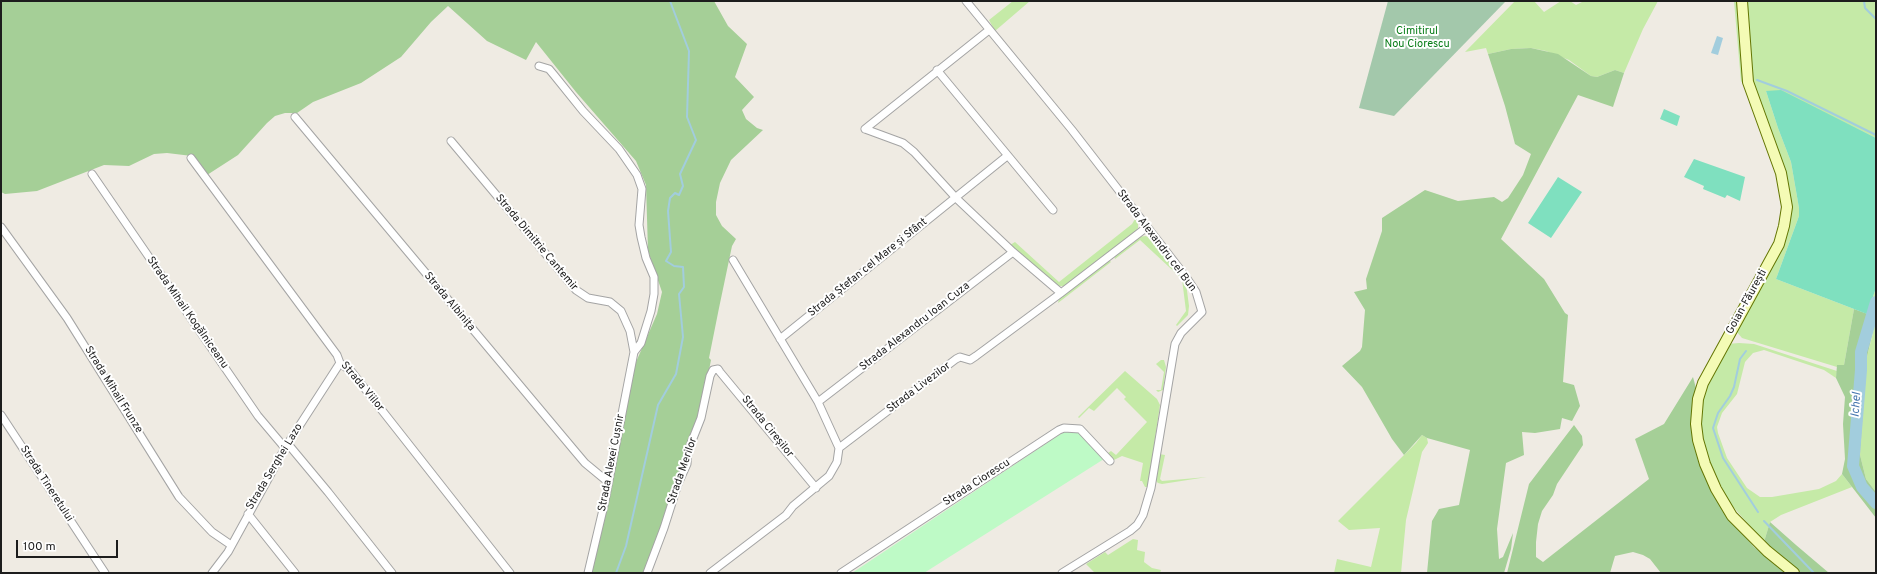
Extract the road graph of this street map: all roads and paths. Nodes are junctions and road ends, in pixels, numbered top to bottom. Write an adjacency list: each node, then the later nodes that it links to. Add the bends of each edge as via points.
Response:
1 (966, 1): 3 (street, Strada Alexandru cel Bun)
2 (1742, 1): 41 (street, Goian-Făurești, via 1748,82 1782,173 1787,207 1779,244 1704,383 1698,399 1696,424 1704,464 1732,516 1757,542)
3 (989, 30): 5 (street); 14 (street, Strada Alexandru cel Bun, via 1072,130)
4 (539, 66): 19 (street, via 548,69 582,111 610,138 637,175 642,188 639,225 646,258 654,277 654,294 647,326 641,343)
5 (937, 70): 8 (street); 11 (street, via 865,129 903,143)
6 (295, 117): 27 (street, Strada Albinița, via 574,450)
7 (451, 141): 19 (street, Strada Dimitrie Cantemir, via 576,290 588,298 610,302 620,311 630,331)
8 (1007, 156): 11 (street, Strada Ștefan cel Mare și Sfânt); 12 (street)
9 (191, 158): 20 (street, Strada Viilor, via 337,354)
10 (92, 174): 24 (street, Strada Mihail Kogălniceanu, via 258,416)
11 (956, 198): 15 (street); 18 (street, Strada Ștefan cel Mare și Sfânt)
12 (1053, 210)
13 (1, 226): 30 (street, Strada Mihail Frunze, via 67,318 179,496 212,532)
14 (1147, 227): 17 (street, Strada Livezilor); 40 (street, Strada Alexandru cel Bun, via 1196,292 1202,312 1181,332 1175,344 1151,488 1143,515 1130,531)
15 (1013, 252): 17 (street); 22 (street, Strada Alexandru Ioan Cuza)
16 (733, 260): 18 (street)
17 (1062, 293): 25 (street, Strada Livezilor, via 970,360 960,357 956,359)
18 (780, 339): 22 (street)
19 (634, 352): 27 (street, Strada Alexei Cușnir)
20 (340, 363): 24 (street, Strada Serghei Lazo); 35 (street, Strada Viilor, via 351,371)
21 (715, 369): 28 (street, Strada Cireșilor, via 737,391); 37 (street, Strada Merilor, via 711,372 700,418 688,451 687,464)
22 (818, 402): 25 (street)
23 (1, 415): 31 (street, Strada Tineretului)
24 (286, 446): 29 (street, Strada Serghei Lazo); 34 (street, Strada Mihail Kogălniceanu, via 323,486)
25 (839, 448): 28 (street, via 834,469)
26 (1110, 460): 39 (street, Strada Ciorescu, via 1080,429 1059,430)
27 (608, 482): 36 (street, Strada Alexei Cușnir)
28 (816, 488): 38 (street, via 793,506 786,516)
29 (248, 514): 30 (street, Strada Serghei Lazo); 33 (street)
30 (231, 546): 32 (street, Strada Serghei Lazo)
31 (105, 573)
32 (212, 573)
33 (296, 573)
34 (392, 573)
35 (510, 573)
36 (588, 573)
37 (647, 573)
38 (710, 573)
39 (841, 573)
40 (1062, 573)
41 (1794, 573)

